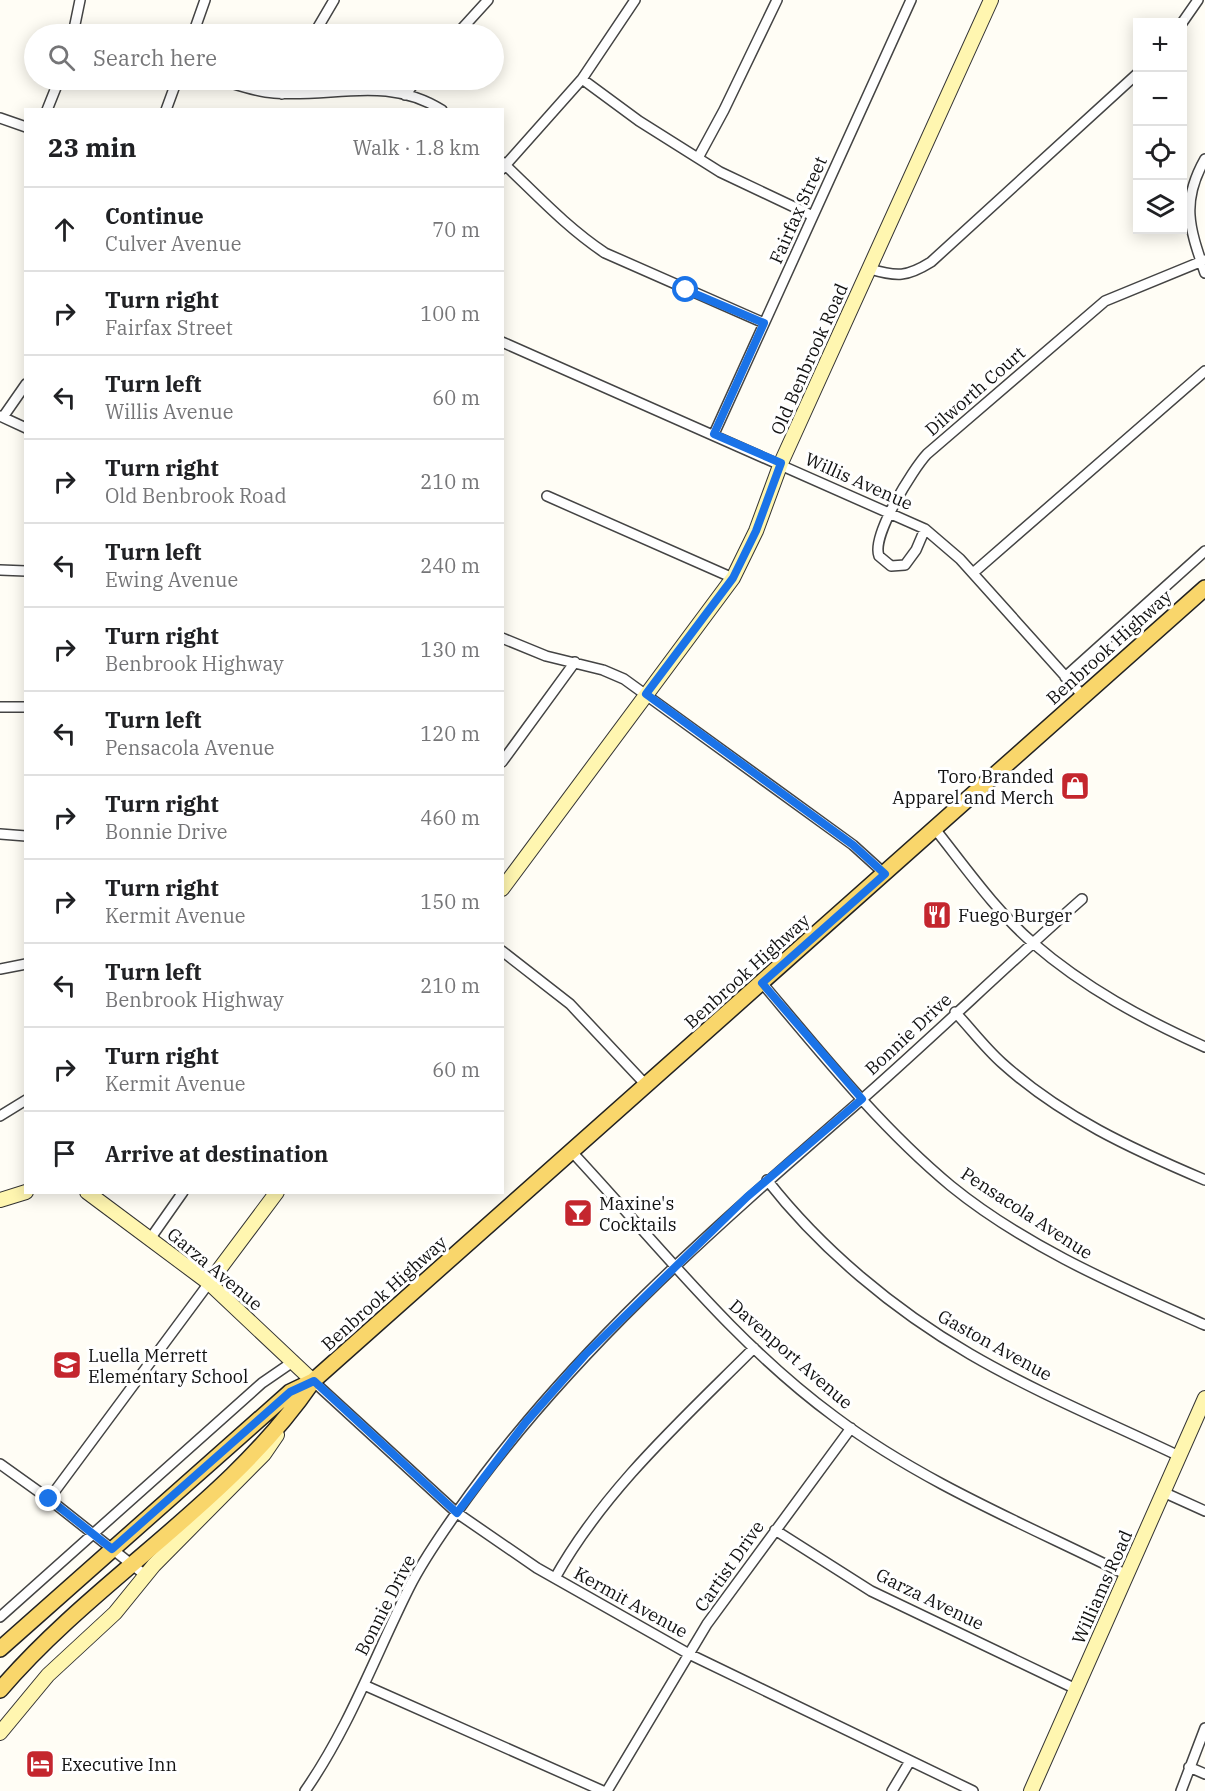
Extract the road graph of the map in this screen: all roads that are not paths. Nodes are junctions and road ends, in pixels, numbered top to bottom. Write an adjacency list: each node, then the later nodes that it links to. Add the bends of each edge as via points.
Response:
1 (80, 0): 11 (street)
2 (205, 0): 12 (street)
3 (334, 0): 13 (street)
4 (488, 0): 14 (street)
5 (635, 0): 16 (street)
6 (777, 0): 31 (street)
7 (911, 0): 34 (street, Fairfax Street)
8 (991, 0): 36 (street, Old Benbrook Road)
9 (1198, 0): 10 (street)
10 (1185, 18)
11 (76, 24)
12 (197, 24)
13 (320, 24)
14 (465, 24)
15 (1133, 77): 36 (street, via 931,261 902,275)
16 (582, 79): 31 (street, via 639,122); 33 (street)
17 (55, 90): 26 (street)
18 (173, 90): 27 (street)
19 (258, 90): 24 (street)
20 (284, 90): 24 (street)
21 (355, 90): 24 (street)
22 (378, 90): 25 (street)
23 (409, 90): 25 (street)
24 (282, 94)
25 (405, 95): 28 (street)
26 (48, 108)
27 (167, 108)
28 (437, 108)
29 (0, 118): 30 (street)
30 (24, 126)
31 (698, 158): 34 (street)
32 (1205, 159): 35 (street, via 1189,203 1192,237)
33 (504, 165): 38 (street, via 542,203 605,253)
34 (813, 216): 38 (street, Fairfax Street)
35 (1203, 261): 37 (street); 47 (street, Dilworth Court, via 1106,301 1087,314 927,454 905,483)
36 (870, 269): 45 (street, Old Benbrook Road)
37 (1205, 273)
38 (764, 323): 44 (street, Fairfax Street)
39 (504, 343): 44 (street, Willis Avenue)
40 (1205, 371): 52 (street)
41 (24, 387): 42 (street)
42 (2, 417): 43 (street)
43 (24, 427)
44 (714, 434): 45 (street, Willis Avenue)
45 (781, 463): 47 (street, Willis Avenue); 53 (street, Old Benbrook Road, via 756,531)
46 (547, 496): 53 (street)
47 (891, 513): 48 (street, Willis Avenue); 48 (street, Dilworth Court, via 877,552 885,563 905,565)
48 (925, 529): 52 (street, Willis Avenue)
49 (1205, 551): 57 (street)
50 (0, 570): 51 (street)
51 (24, 571)
52 (973, 573): 57 (street, Willis Avenue)
53 (733, 578): 58 (street, Old Benbrook Road)
54 (1205, 588): 59 (main road, Benbrook Highway)
55 (504, 639): 56 (street, via 546,656)
56 (574, 662): 58 (street, via 624,679); 62 (street)
57 (1065, 677): 59 (street, Willis Avenue)
58 (646, 694): 66 (street, via 853,845); 67 (street, Old Benbrook Road)
59 (1083, 696): 63 (main road, Benbrook Highway)
60 (0, 707): 61 (street)
61 (24, 707)
62 (504, 759)
63 (935, 829): 66 (main road, Benbrook Highway); 69 (street, via 986,896)
64 (0, 834): 65 (street)
65 (24, 836)
66 (885, 874): 73 (main road, Benbrook Highway)
67 (504, 886)
68 (1082, 899): 69 (street, Bonnie Drive)
69 (1033, 943): 74 (street, Bonnie Drive); 75 (street, via 1110,1000)
70 (504, 953): 76 (street, via 570,1004)
71 (24, 964): 72 (street)
72 (0, 969)
73 (762, 983): 76 (main road, Benbrook Highway); 77 (street, Pensacola Avenue)
74 (955, 1012): 77 (street, Bonnie Drive); 82 (street, via 1001,1062 1047,1099 1122,1144)
75 (1205, 1047)
76 (646, 1086): 80 (main road, Benbrook Highway)
77 (862, 1099): 81 (street, Bonnie Drive); 91 (street, Pensacola Avenue, via 951,1186 1004,1222 1094,1276)
78 (24, 1101): 79 (street)
79 (0, 1116)
80 (572, 1152): 89 (street, Davenport Avenue); 94 (main road, Benbrook Highway)
81 (767, 1180): 89 (street, Bonnie Drive); 98 (street, Gaston Avenue, via 789,1209 823,1242 930,1329 997,1368)
82 (1205, 1180)
83 (24, 1192): 87 (street)
84 (90, 1194): 88 (street, Garza Avenue)
85 (182, 1194): 88 (street)
86 (276, 1194): 90 (street)
87 (0, 1200)
88 (150, 1239): 90 (street, Garza Avenue)
89 (676, 1267): 92 (street, Davenport Avenue); 103 (street, Bonnie Drive, via 563,1379)
90 (209, 1283): 93 (street, Garza Avenue); 101 (street)
91 (1205, 1326)
92 (754, 1348): 97 (street, Davenport Avenue); 110 (street, via 613,1494)
93 (294, 1361): 94 (street, Garza Avenue); 105 (street, via 262,1383)
94 (314, 1381): 96 (main road, Benbrook Highway); 103 (street, Kermit Avenue); 106 (main road, Benbrook Highway, via 290,1392)
95 (1205, 1398): 98 (street, Williams Road)
96 (286, 1420): 107 (main road, Benbrook Highway, via 211,1495); 108 (street, Benbrook Highway, via 264,1454)
97 (851, 1428): 104 (street, Cartist Drive); 109 (street, Davenport Avenue, via 920,1472)
98 (1179, 1456): 100 (street, Williams Road)
99 (0, 1464): 101 (street)
100 (1163, 1492): 102 (street); 109 (street, Williams Road)
101 (49, 1499): 105 (street)
102 (1205, 1511)
103 (457, 1513): 110 (street, Kermit Avenue); 114 (street, Bonnie Drive, via 410,1586)
104 (775, 1530): 113 (street, Cartist Drive); 115 (street, Garza Avenue, via 871,1591)
105 (93, 1534): 106 (street); 111 (street)
106 (112, 1549): 107 (street); 112 (main road, Benbrook Highway)
107 (133, 1564): 108 (street); 116 (main road, Benbrook Highway)
108 (145, 1575): 118 (street, Benbrook Highway, via 115,1613 48,1675)
109 (1127, 1575): 115 (street, Williams Road)
110 (555, 1578): 113 (street, Kermit Avenue)
111 (0, 1617)
112 (0, 1649)
113 (689, 1654): 119 (street, Kermit Avenue); 124 (street, Cartist Drive)
114 (364, 1685): 122 (street, Bonnie Drive, via 325,1763); 123 (street)
115 (1076, 1689): 127 (street, Williams Road)
116 (0, 1690)
117 (1205, 1728): 120 (street)
118 (0, 1733)
119 (910, 1761): 125 (street); 126 (street, Kermit Avenue)
120 (1189, 1767): 121 (street); 128 (street)
121 (1205, 1774)
122 (305, 1791)
123 (603, 1791)
124 (607, 1791)
125 (892, 1791)
126 (973, 1791)
127 (1031, 1791)
128 (1181, 1791)

